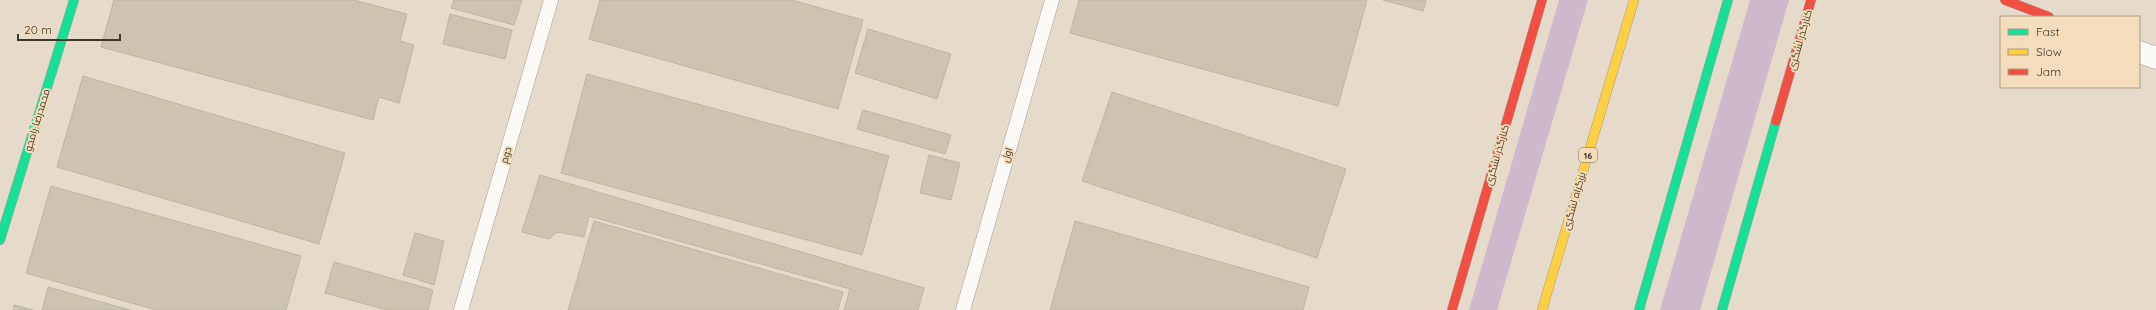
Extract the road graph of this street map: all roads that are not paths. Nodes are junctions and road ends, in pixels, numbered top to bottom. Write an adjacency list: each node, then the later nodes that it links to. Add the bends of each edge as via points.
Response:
1 (74, 0): 12 (main road, محمدرضا رامجو)
2 (551, 0): 13 (lane, دوم)
3 (1052, 0): 14 (lane, اول)
4 (1542, 0): 15 (main road, کنارگذر لشگری)
5 (1634, 0): 16 (main road, بزرگراه لشگری / 16)
6 (1728, 0): 17 (main road)
7 (1811, 0): 18 (main road, کنارگذر لشگری)
8 (2005, 0): 9 (main road)
9 (2046, 16)
10 (2140, 52): 11 (street)
11 (2156, 58)
12 (0, 240)
13 (460, 310)
14 (963, 310)
15 (1452, 310)
16 (1542, 310)
17 (1639, 310)
18 (1722, 310)

